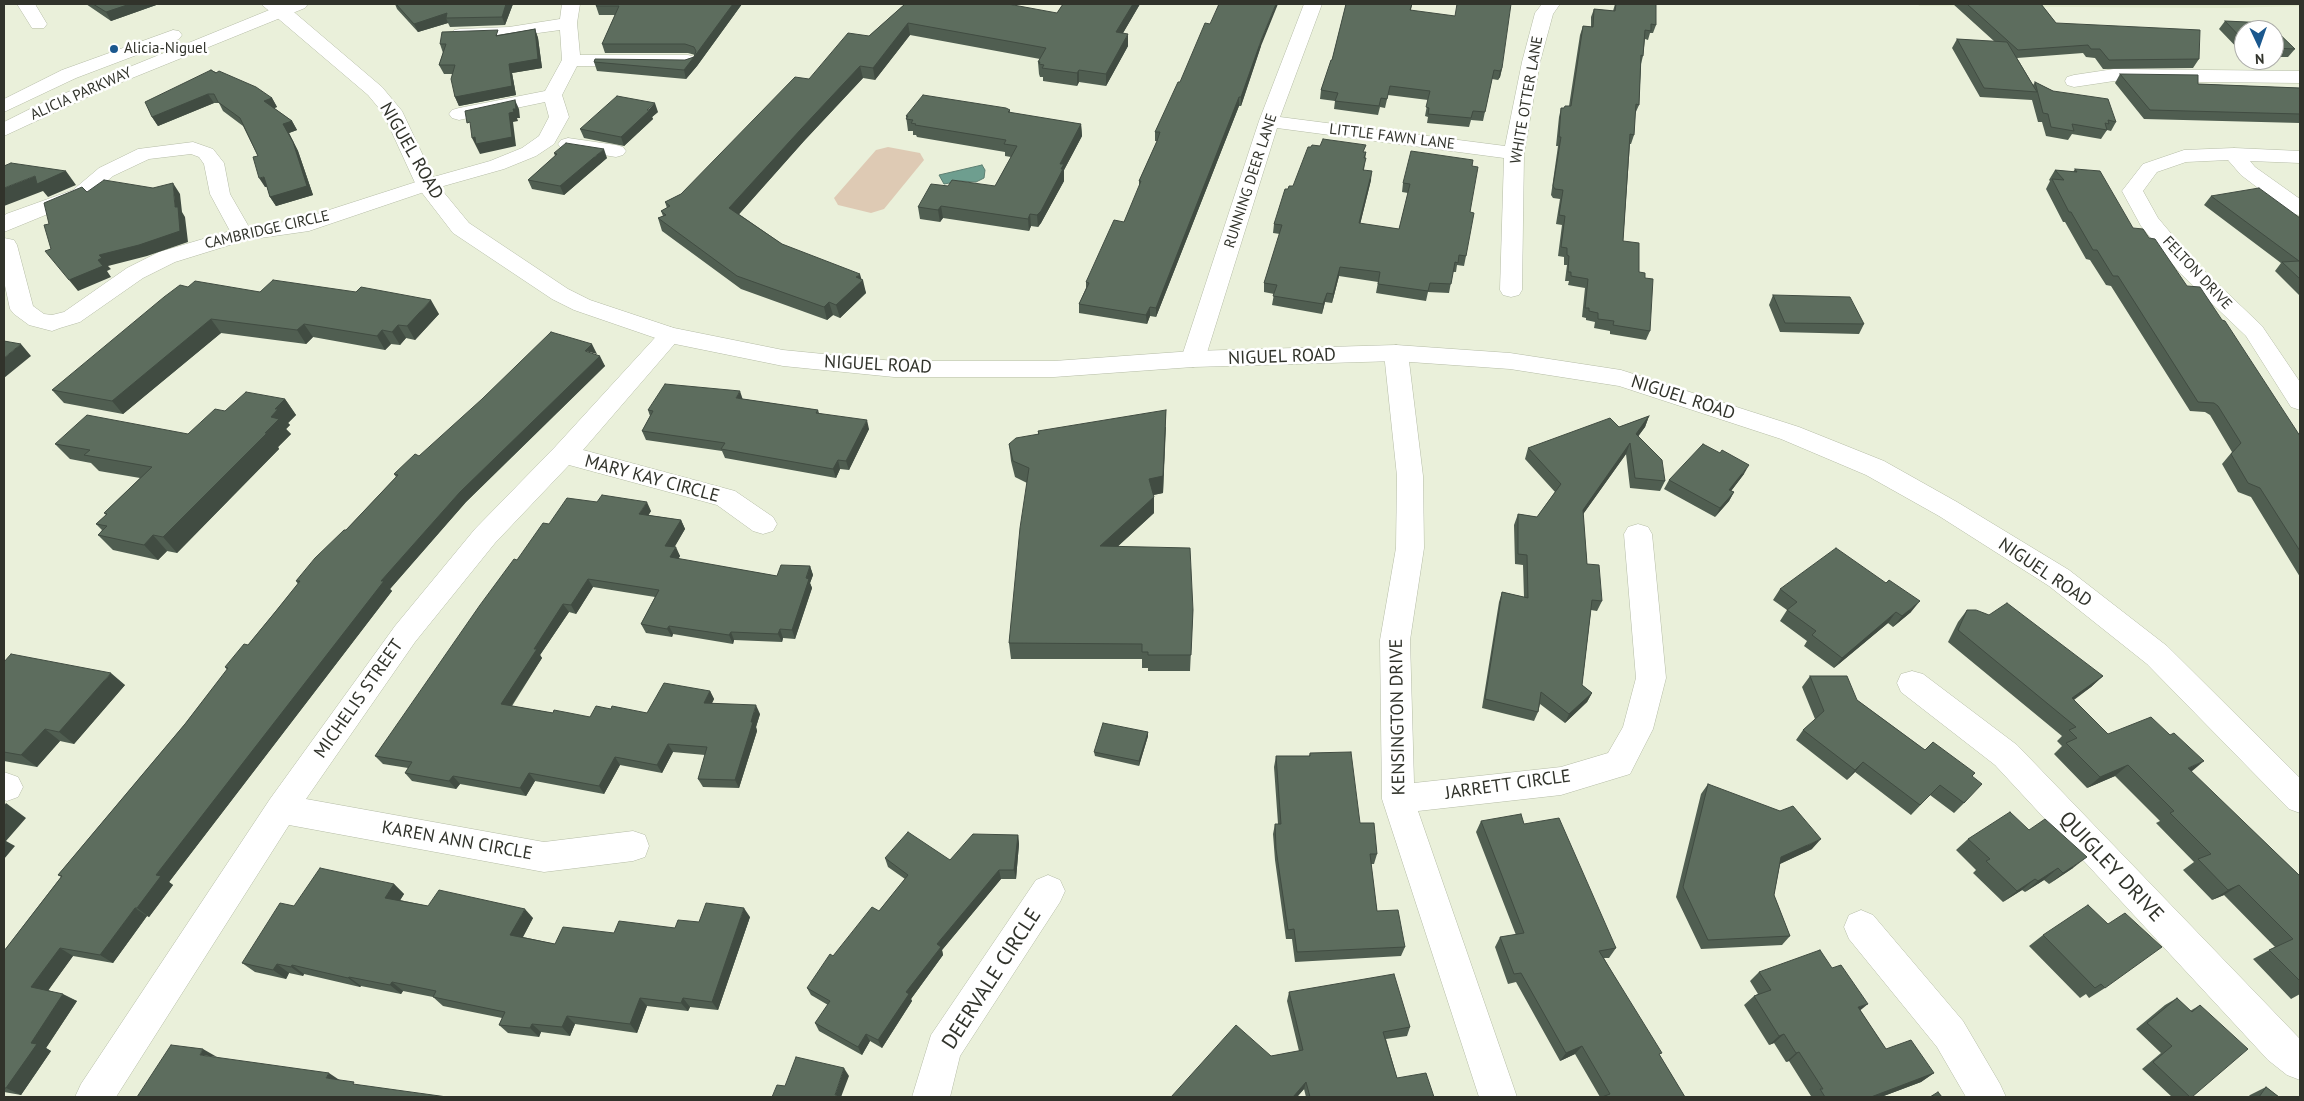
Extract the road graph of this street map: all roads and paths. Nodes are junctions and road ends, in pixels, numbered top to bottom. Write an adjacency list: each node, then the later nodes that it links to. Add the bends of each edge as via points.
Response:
1 (26, 4): 7 (street)
2 (257, 4): 8 (street)
3 (1313, 4): 18 (street, RUNNING DEER LANE)
4 (1551, 4): 22 (street, WHITE OTTER LANE, via 1544,13 1531,62)
5 (284, 6): 19 (street, ALICIA PARKWAY, via 89,89); 25 (street, NIGUEL ROAD, via 392,110)
6 (570, 13): 10 (street, via 509,32); 11 (street)
7 (38, 24)
8 (204, 24)
9 (186, 30): 16 (street, ALICIA PARKWAY, via 69,74)
10 (444, 34)
11 (571, 60): 12 (street); 15 (street)
12 (688, 60)
13 (2300, 78): 14 (street, via 2114,75)
14 (2074, 80)
15 (552, 95): 17 (street); 20 (street, via 559,117)
16 (4, 106)
17 (459, 114)
18 (1269, 121): 22 (street, LITTLE FAWN LANE); 33 (street, RUNNING DEER LANE)
19 (4, 130)
20 (547, 140): 21 (street); 25 (street, CAMBRIDGE CIRCLE, via 529,152 497,165)
21 (616, 151)
22 (1514, 153): 30 (street, WHITE OTTER LANE)
23 (2234, 154): 24 (street, FELTON DRIVE); 26 (street, via 2248,171); 34 (street, FELTON DRIVE, via 2184,156 2150,168 2132,191 2149,221 2188,268 2254,331)
24 (2300, 157)
25 (426, 185): 28 (street, CAMBRIDGE CIRCLE, via 301,226); 31 (street, NIGUEL ROAD, via 461,228 560,294 582,305)
26 (2300, 209)
27 (4, 226): 28 (street, via 14,219 80,194 123,162 145,153 193,148 206,153 214,163 220,194)
28 (243, 234): 29 (street, CAMBRIDGE CIRCLE, via 167,258 135,272 83,309 52,323 36,320 22,309)
29 (4, 245)
30 (1511, 290)
31 (670, 335): 33 (street, NIGUEL ROAD, via 783,358 894,369 1054,368); 35 (street, MICHELIS STREET)
32 (1396, 354): 33 (street, NIGUEL ROAD); 39 (street, KENSINGTON DRIVE, via 1410,476 1410,539 1395,640); 40 (street, NIGUEL ROAD, via 1510,361 1621,378 1790,433 1875,468 1948,509 2065,583 2157,655)
33 (1193, 359)
34 (2300, 401)
35 (564, 454): 36 (street, MARY KAY CIRCLE, via 726,498); 41 (street, MICHELIS STREET, via 485,536 406,634)
36 (763, 524)
37 (1638, 534): 39 (street, JARRETT CIRCLE, via 1651,678 1638,729 1619,764 1561,781)
38 (1912, 683): 45 (street, QUIGLEY DRIVE, via 2006,755)
39 (1398, 798): 48 (street, KENSINGTON DRIVE)
40 (2300, 799)
41 (281, 809): 42 (street, KAREN ANN CIRCLE, via 544,857); 46 (street, MICHELIS STREET)
42 (633, 846)
43 (1048, 891): 47 (street, DEERVALE CIRCLE, via 944,1048)
44 (1861, 927): 49 (street, via 1950,1034)
45 (2294, 1050)
46 (94, 1097)
47 (931, 1097)
48 (1498, 1097)
49 (1987, 1097)

